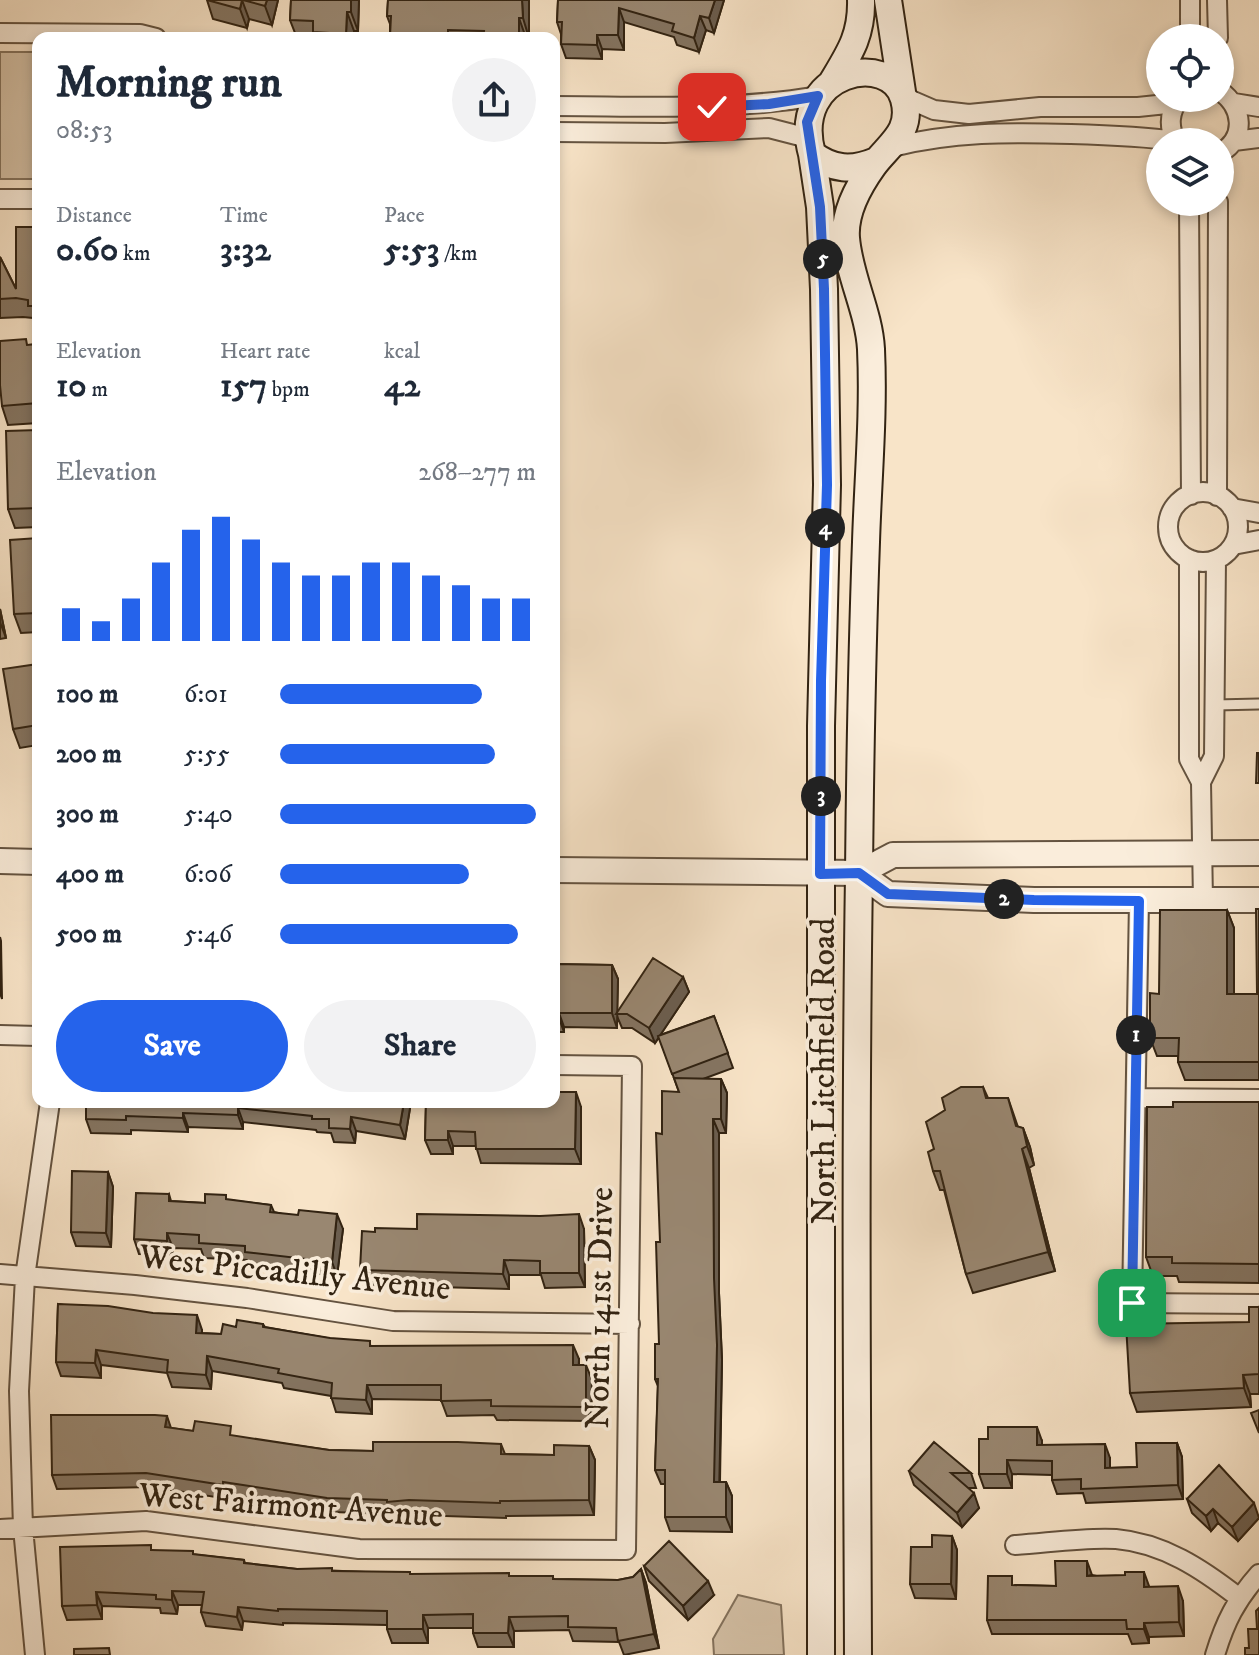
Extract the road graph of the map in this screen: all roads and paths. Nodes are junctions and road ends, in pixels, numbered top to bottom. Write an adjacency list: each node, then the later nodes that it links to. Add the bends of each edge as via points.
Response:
1 (861, 0): 9 (main road, via 854,46)
2 (888, 0): 10 (main road)
3 (1190, 0): 5 (street)
4 (1217, 0): 6 (street)
5 (1190, 24)
6 (1218, 24)
7 (0, 33): 8 (street)
8 (32, 33)
9 (824, 90): 10 (main road, via 856,73 873,72 891,80); 12 (street, via 769,104); 20 (main road, via 807,122)
10 (903, 95): 13 (street, via 934,110 969,114); 22 (main road, via 904,125)
11 (1234, 95): 14 (street)
12 (560, 106)
13 (1146, 106)
14 (1259, 107)
15 (1234, 108): 17 (street, via 1240,119)
16 (560, 132): 20 (street, via 769,128)
17 (1234, 132)
18 (1146, 136): 22 (street, via 992,133 928,138)
19 (1259, 138): 21 (street)
20 (810, 146): 22 (main road, via 825,164 841,168 860,168); 43 (main road, North Litchfield Road, via 820,207 827,485)
21 (1234, 146)
22 (884, 154): 42 (main road, North Litchfield Road, via 854,196 846,238 871,341 872,370)
23 (0, 199): 24 (street)
24 (32, 199)
25 (1189, 216): 27 (street)
26 (1218, 216): 28 (street)
27 (1191, 495): 28 (street, via 1207,493); 32 (street, via 1169,518 1171,542)
28 (1224, 502): 29 (street); 31 (street, via 1238,527)
29 (1259, 513)
30 (1259, 540): 31 (street)
31 (1233, 545): 33 (street)
32 (1189, 559): 33 (street); 36 (street, via 1189,759)
33 (1216, 560): 35 (street)
34 (1259, 704): 35 (lane)
35 (1215, 705): 36 (street, via 1214,756)
36 (1201, 782): 37 (street)
37 (1202, 853): 38 (street); 42 (street, via 893,855); 46 (street)
38 (1259, 853)
39 (0, 861): 40 (street)
40 (32, 862)
41 (560, 870): 43 (street)
42 (859, 873): 43 (street); 45 (street, via 888,894); 65 (main road, North Litchfield Road)
43 (820, 874): 64 (main road, North Litchfield Road)
44 (1259, 900): 46 (street)
45 (1139, 901): 46 (street); 50 (street)
46 (1203, 901)
47 (0, 1035): 48 (street)
48 (32, 1036)
49 (560, 1065): 56 (street, North 141st Drive, via 632,1066)
50 (1136, 1098): 51 (street); 55 (street, via 1132,1303)
51 (1259, 1099)
52 (49, 1108): 54 (street)
53 (0, 1274): 54 (street, West Piccadilly Avenue)
54 (25, 1277): 56 (street, West Piccadilly Avenue, via 149,1286 393,1321); 57 (street, via 19,1391)
55 (1259, 1304)
56 (630, 1324): 60 (street, North 141st Drive)
57 (23, 1528): 58 (street, West Fairmont Avenue); 60 (street, West Fairmont Avenue, via 146,1521 359,1549); 63 (street)
58 (0, 1529)
59 (1015, 1545): 62 (street, via 1116,1539 1172,1553)
60 (626, 1550)
61 (1259, 1574): 62 (street)
62 (1238, 1597): 66 (street)
63 (35, 1655)
64 (821, 1655)
65 (858, 1655)
66 (1215, 1655)

